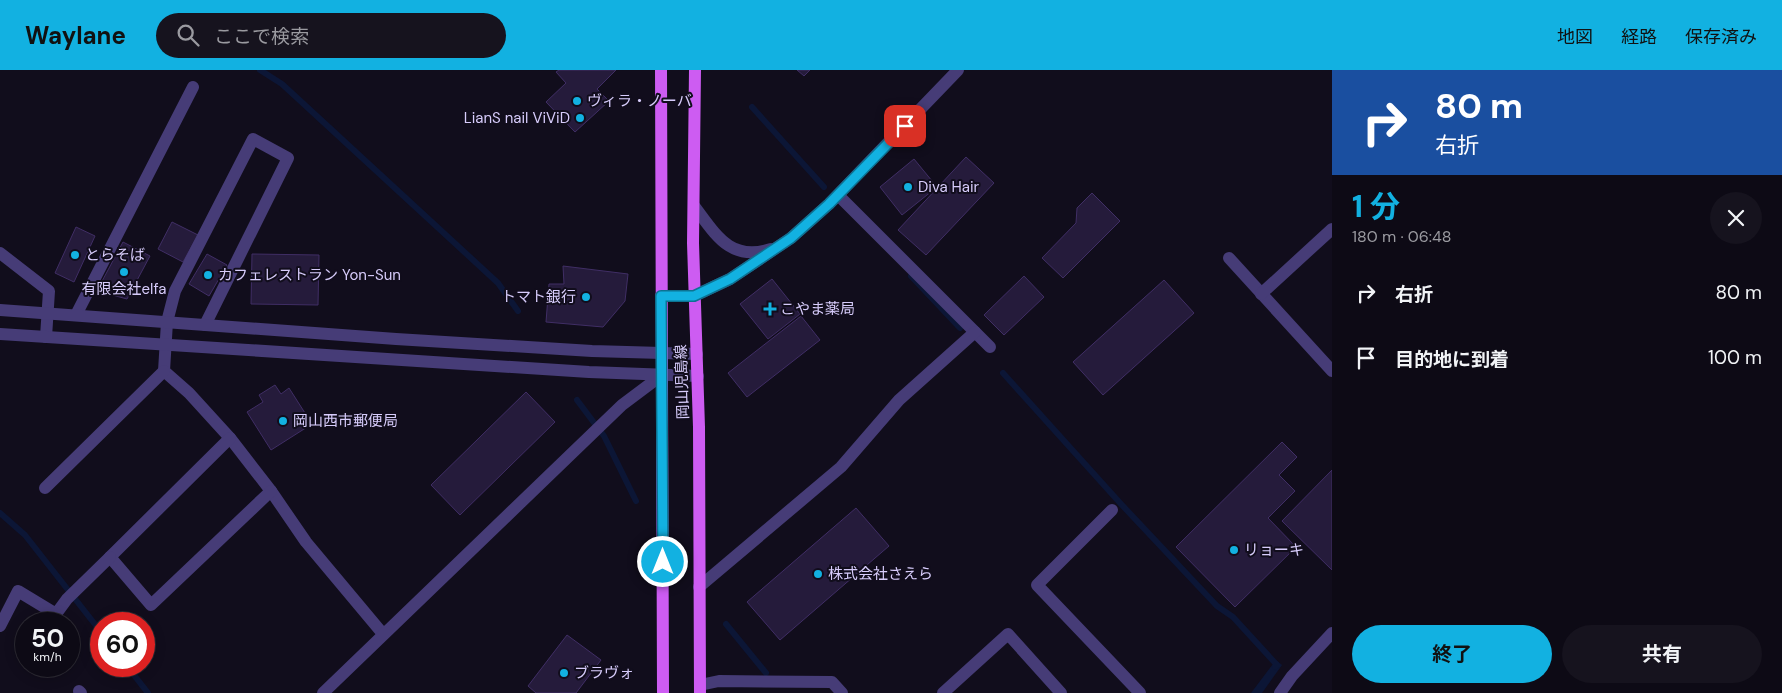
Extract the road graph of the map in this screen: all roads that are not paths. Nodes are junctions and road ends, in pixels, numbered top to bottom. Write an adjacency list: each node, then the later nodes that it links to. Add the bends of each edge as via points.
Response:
1 (661, 70): 12 (main road, 岡山児島線)
2 (695, 70): 6 (main road, 岡山児島線)
3 (958, 70): 5 (street)
4 (193, 87): 16 (street)
5 (838, 195): 8 (street); 19 (street)
6 (694, 206): 8 (street, via 719,239 734,250 745,253); 13 (main road, 岡山児島線)
7 (1332, 229): 11 (street)
8 (780, 246): 13 (street, via 730,279)
9 (0, 252): 15 (street, via 49,291)
10 (1229, 258): 11 (street)
11 (1261, 294): 26 (street)
12 (661, 296): 13 (street); 24 (main road, 岡山児島線)
13 (694, 296): 25 (main road, 岡山児島線)
14 (0, 310): 15 (street)
15 (48, 314): 16 (street); 21 (street)
16 (76, 315): 17 (street)
17 (167, 322): 18 (street); 18 (street, via 176,290 252,139 288,158); 22 (street)
18 (206, 325): 24 (street, via 592,352)
19 (975, 332): 23 (street); 35 (street, via 899,400 841,467)
20 (0, 334): 21 (street)
21 (46, 336): 22 (street)
22 (166, 345): 27 (street); 28 (street)
23 (990, 348)
24 (662, 353): 25 (street); 28 (main road, 岡山児島線)
25 (697, 354): 29 (main road, 岡山児島線)
26 (1331, 369)
27 (164, 371): 30 (street); 31 (street)
28 (662, 375): 29 (street); 38 (street, via 622,405); 41 (main road, 岡山児島線)
29 (698, 376): 35 (main road, 岡山児島線)
30 (230, 438): 32 (street); 34 (street)
31 (45, 488)
32 (271, 491): 34 (street, via 151,604); 38 (street, via 306,542)
33 (1112, 510): 45 (street, via 1037,585)
34 (110, 557): 36 (street, via 56,614 18,591)
35 (699, 587): 39 (main road, 岡山児島線)
36 (0, 626)
37 (1332, 633): 46 (street)
38 (383, 634): 40 (street)
39 (700, 689): 42 (street, via 719,681 832,682)
40 (323, 693)
41 (663, 693)
42 (842, 693)
43 (943, 693): 44 (street, via 1008,634)
44 (1061, 693)
45 (1140, 693)
46 (1280, 693)

